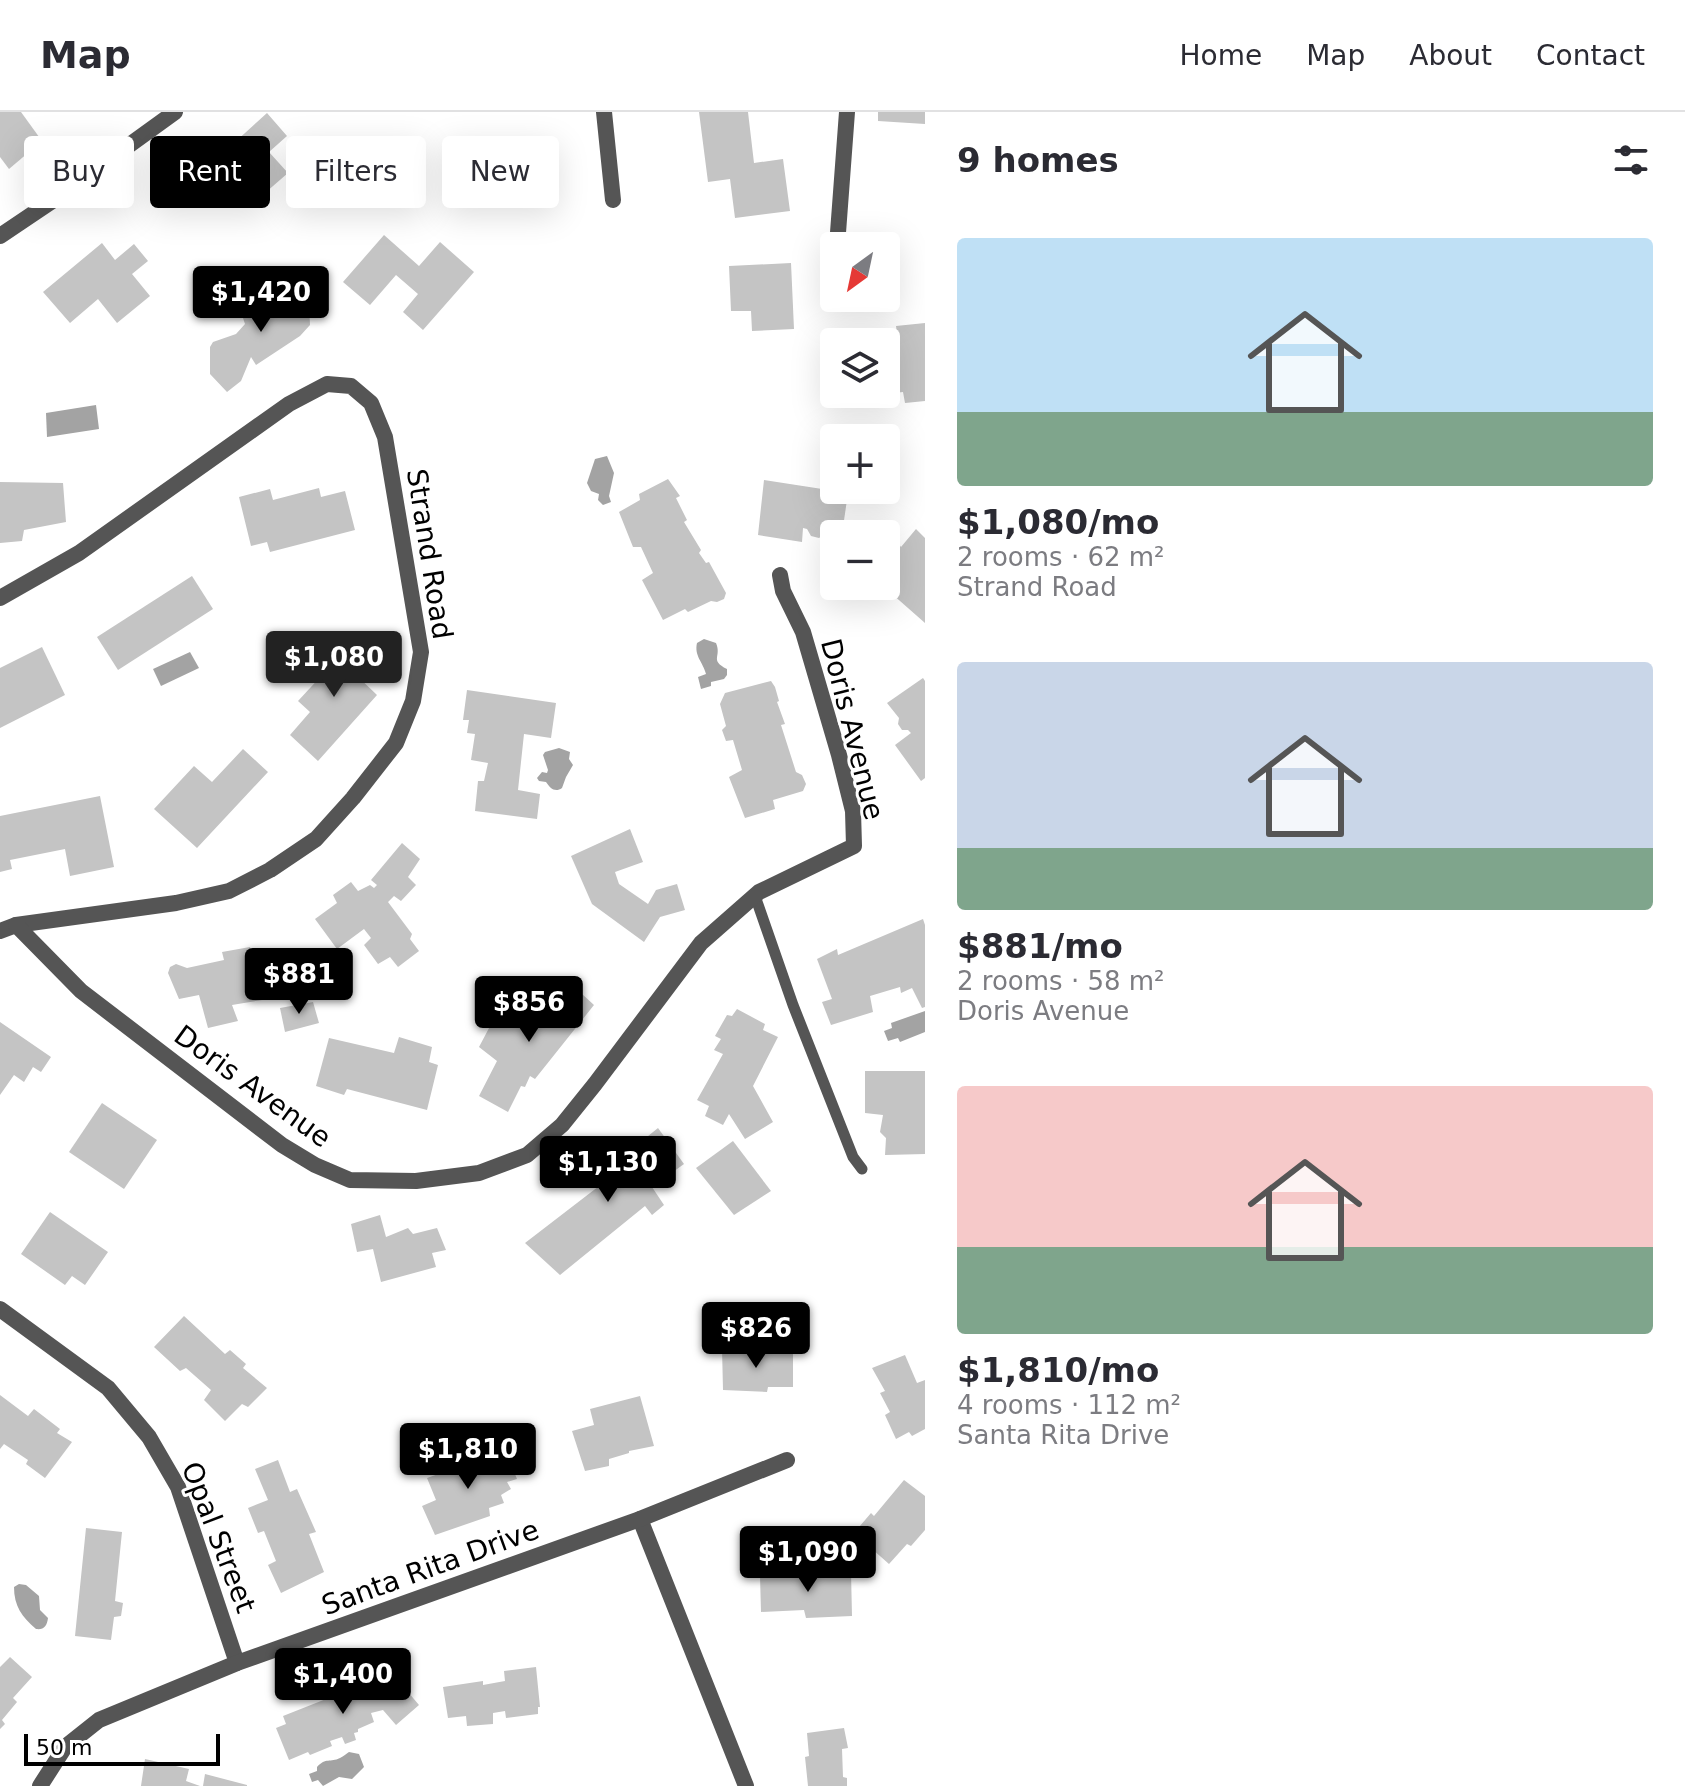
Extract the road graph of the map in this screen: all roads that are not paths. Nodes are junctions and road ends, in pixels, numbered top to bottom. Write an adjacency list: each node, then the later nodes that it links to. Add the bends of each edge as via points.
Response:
1 (175, 112): 6 (street)
2 (604, 112): 4 (street)
3 (847, 112): 5 (street)
4 (613, 200)
5 (838, 232)
6 (0, 236)
7 (780, 575): 9 (street, Doris Avenue, via 803,632 839,755 853,811 854,846)
8 (0, 598): 10 (street, Strand Road, via 79,553 289,404 327,384 351,386 371,403 385,437 421,652 413,701 396,743 316,839 270,870 229,891 176,903)
9 (755, 896): 10 (street, Doris Avenue, via 701,943 562,1125 527,1155 479,1173 416,1181 350,1180 282,1145 81,991); 11 (lane, via 799,1022)
10 (8, 928)
11 (862, 1169)
12 (0, 1309): 15 (street, Opal Street, via 108,1388 149,1437 178,1487)
13 (787, 1460): 14 (street, Santa Rita Drive)
14 (640, 1519): 15 (street, Santa Rita Drive); 17 (street)
15 (237, 1663): 16 (street, Santa Rita Drive, via 99,1720 65,1747)
16 (40, 1786)
17 (746, 1786)

